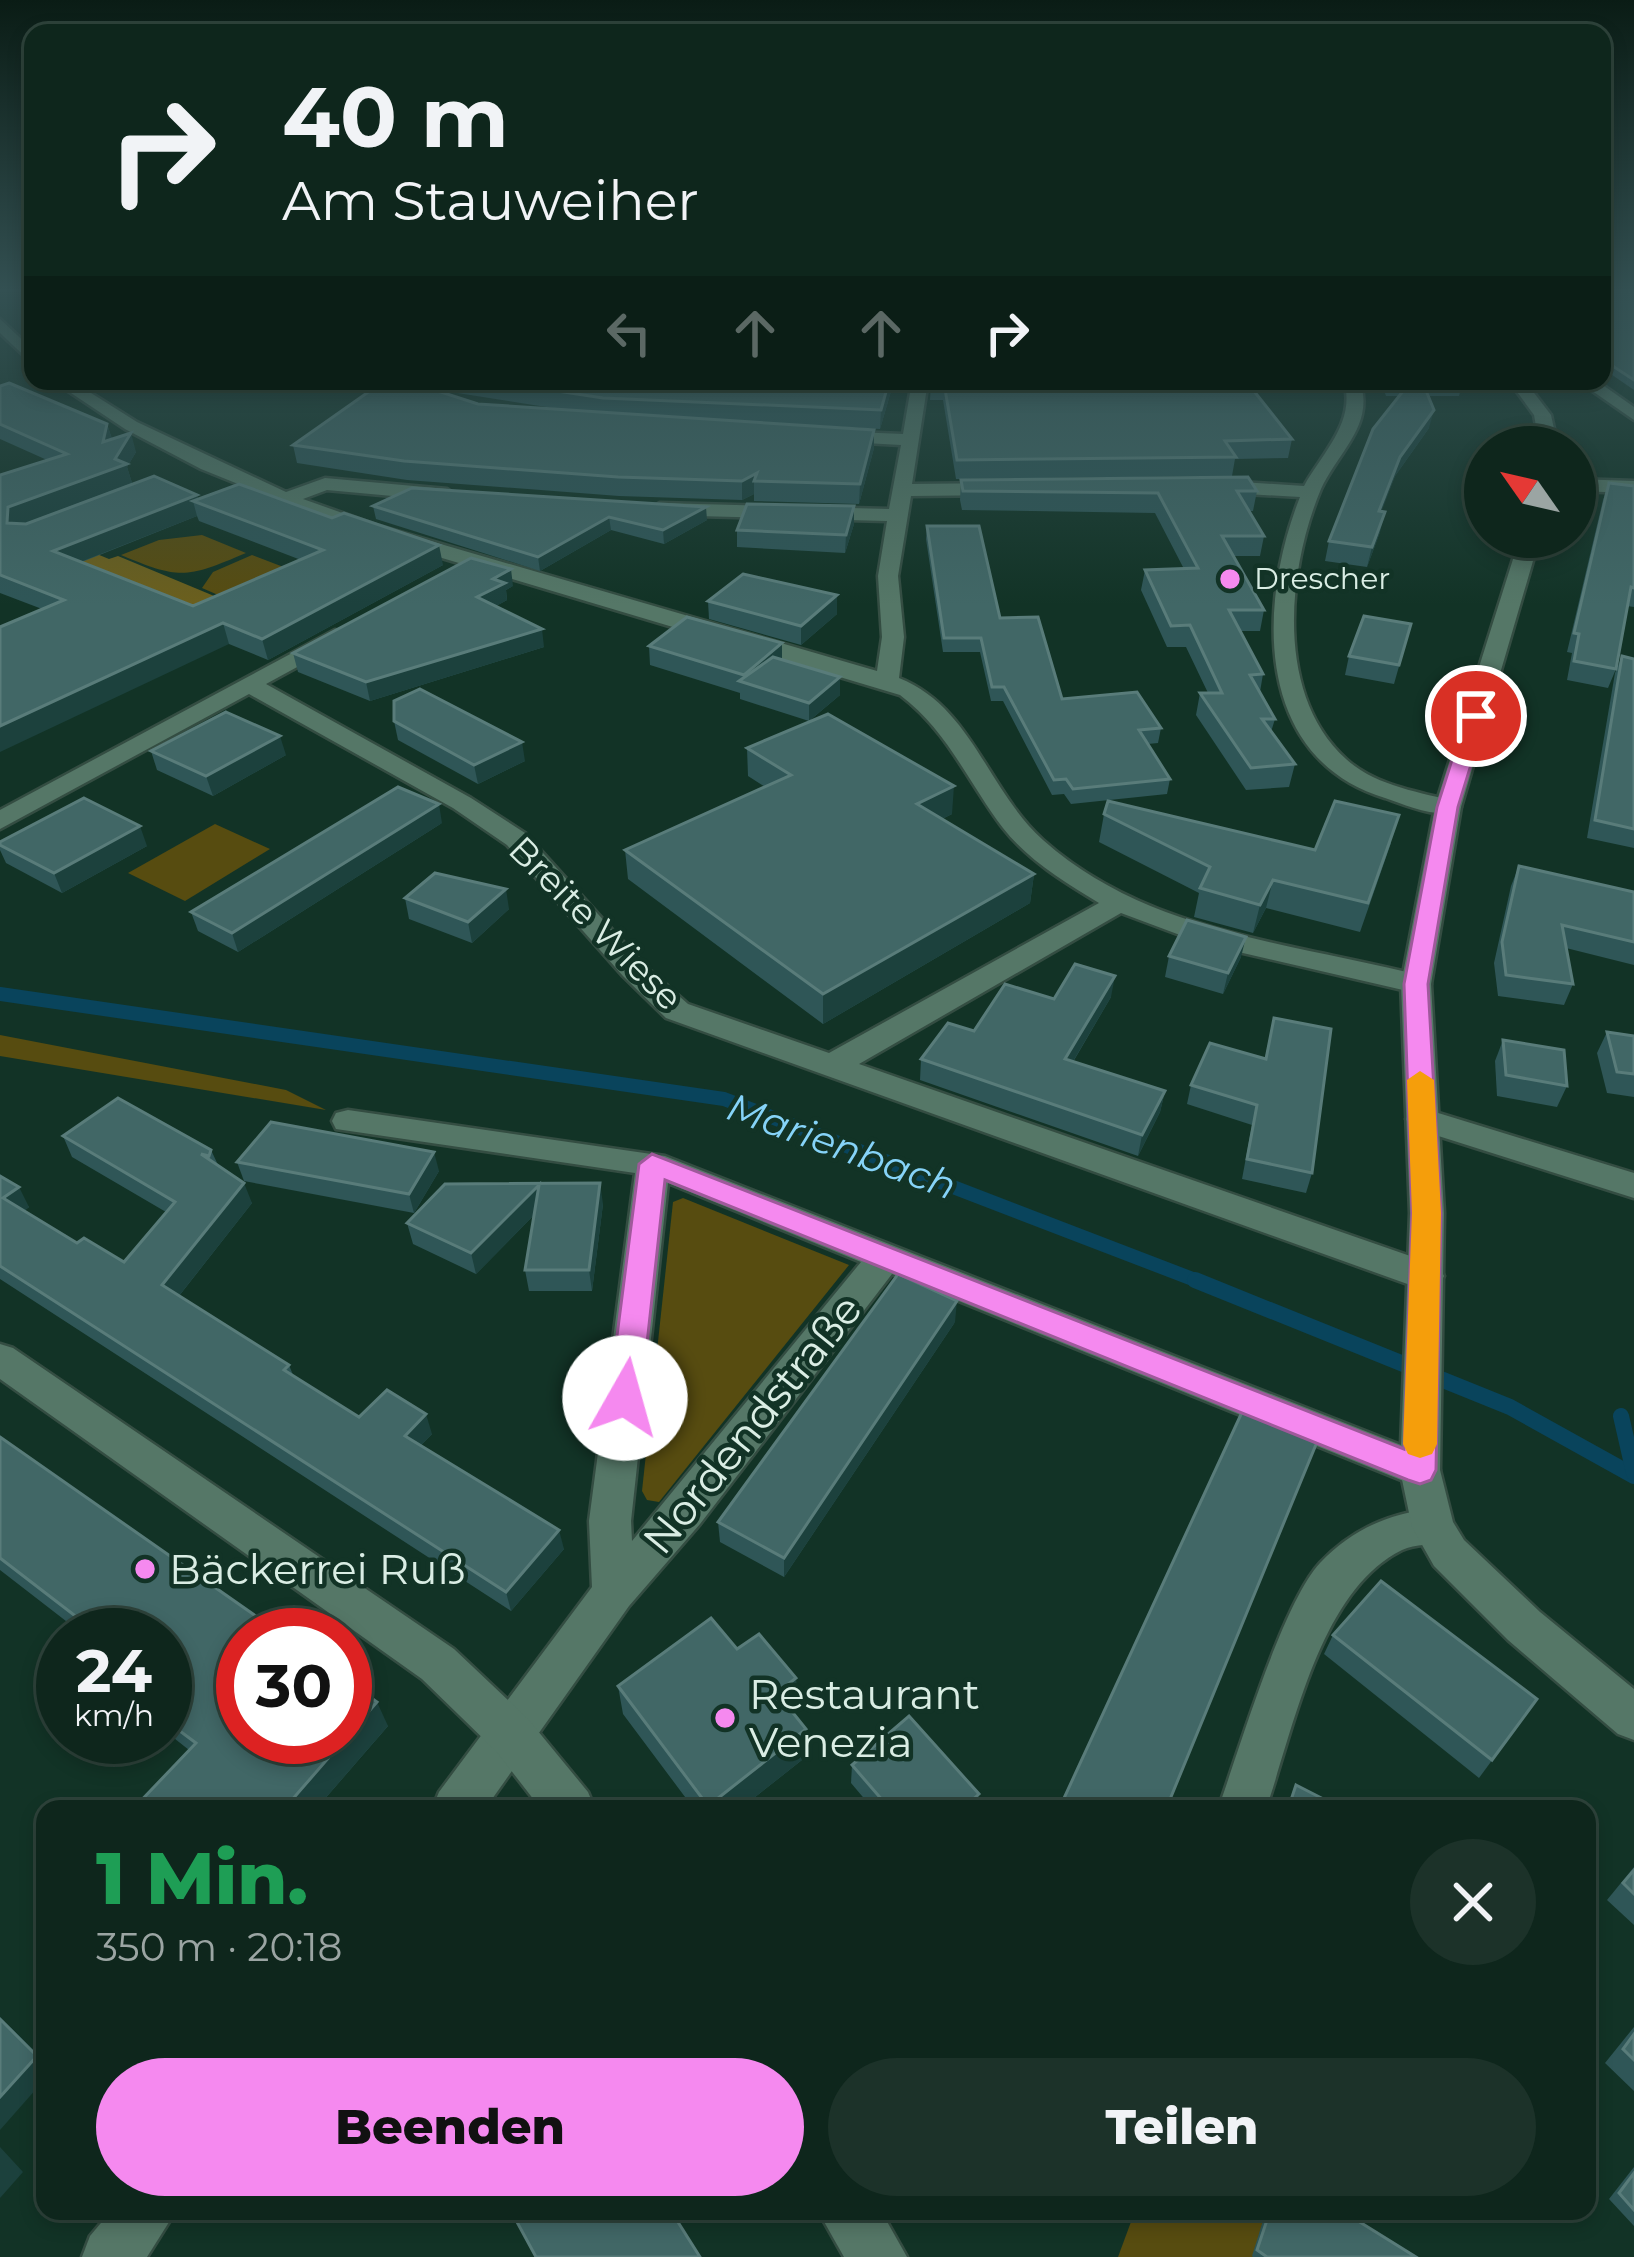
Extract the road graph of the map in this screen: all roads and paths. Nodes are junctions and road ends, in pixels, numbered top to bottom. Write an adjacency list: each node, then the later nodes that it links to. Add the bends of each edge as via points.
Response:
1 (81, 394): 10 (street)
2 (918, 394): 9 (street)
3 (1355, 394): 17 (street, via 1353,422)
4 (1527, 394): 7 (street)
5 (1605, 394): 6 (street)
6 (1634, 415)
7 (1544, 426)
8 (801, 435): 9 (street)
9 (911, 440): 16 (street)
10 (209, 466): 11 (street); 19 (street)
11 (173, 478)
12 (1596, 486): 14 (street)
13 (1185, 487): 17 (street)
14 (1634, 487)
15 (1034, 488): 16 (street)
16 (902, 490): 21 (street)
17 (1310, 492): 28 (street, via 1286,595 1287,662 1302,718 1324,752 1358,779)
18 (459, 496): 19 (street, via 326,484)
19 (286, 497): 23 (street)
20 (640, 508): 21 (street)
21 (898, 515): 26 (street)
22 (1524, 558): 28 (street)
23 (474, 560): 24 (street); 26 (street)
24 (430, 585)
25 (349, 629): 27 (street)
26 (886, 681): 30 (street, via 943,718 1031,844)
27 (248, 684): 29 (street); 32 (street, Breite Wiese, via 515,839 677,1011)
28 (1448, 807): 31 (street)
29 (0, 821)
30 (1119, 903): 31 (street); 32 (street)
31 (1416, 984): 33 (street)
32 (831, 1066): 38 (street, Breite Wiese)
33 (1422, 1119): 36 (street); 38 (street)
34 (348, 1121): 35 (street)
35 (652, 1164): 37 (street); 42 (street, Nordendstraße, via 610,1521)
36 (1634, 1186)
37 (888, 1254): 40 (street); 42 (street, Nordendstraße)
38 (1425, 1290): 40 (street)
39 (0, 1359): 44 (street, via 438,1664)
40 (1420, 1450): 41 (street)
41 (1433, 1527): 43 (street, via 1482,1588); 47 (street, via 1395,1531 1334,1578 1304,1636)
42 (614, 1592): 44 (street, Nordendstraße)
43 (1634, 1718)
44 (512, 1735): 45 (street, Nordendstraße); 46 (street)
45 (463, 1800)
46 (564, 1800)
47 (1245, 1800)
48 (140, 2220): 50 (street)
49 (853, 2220): 51 (street)
50 (111, 2257)
51 (878, 2257)

